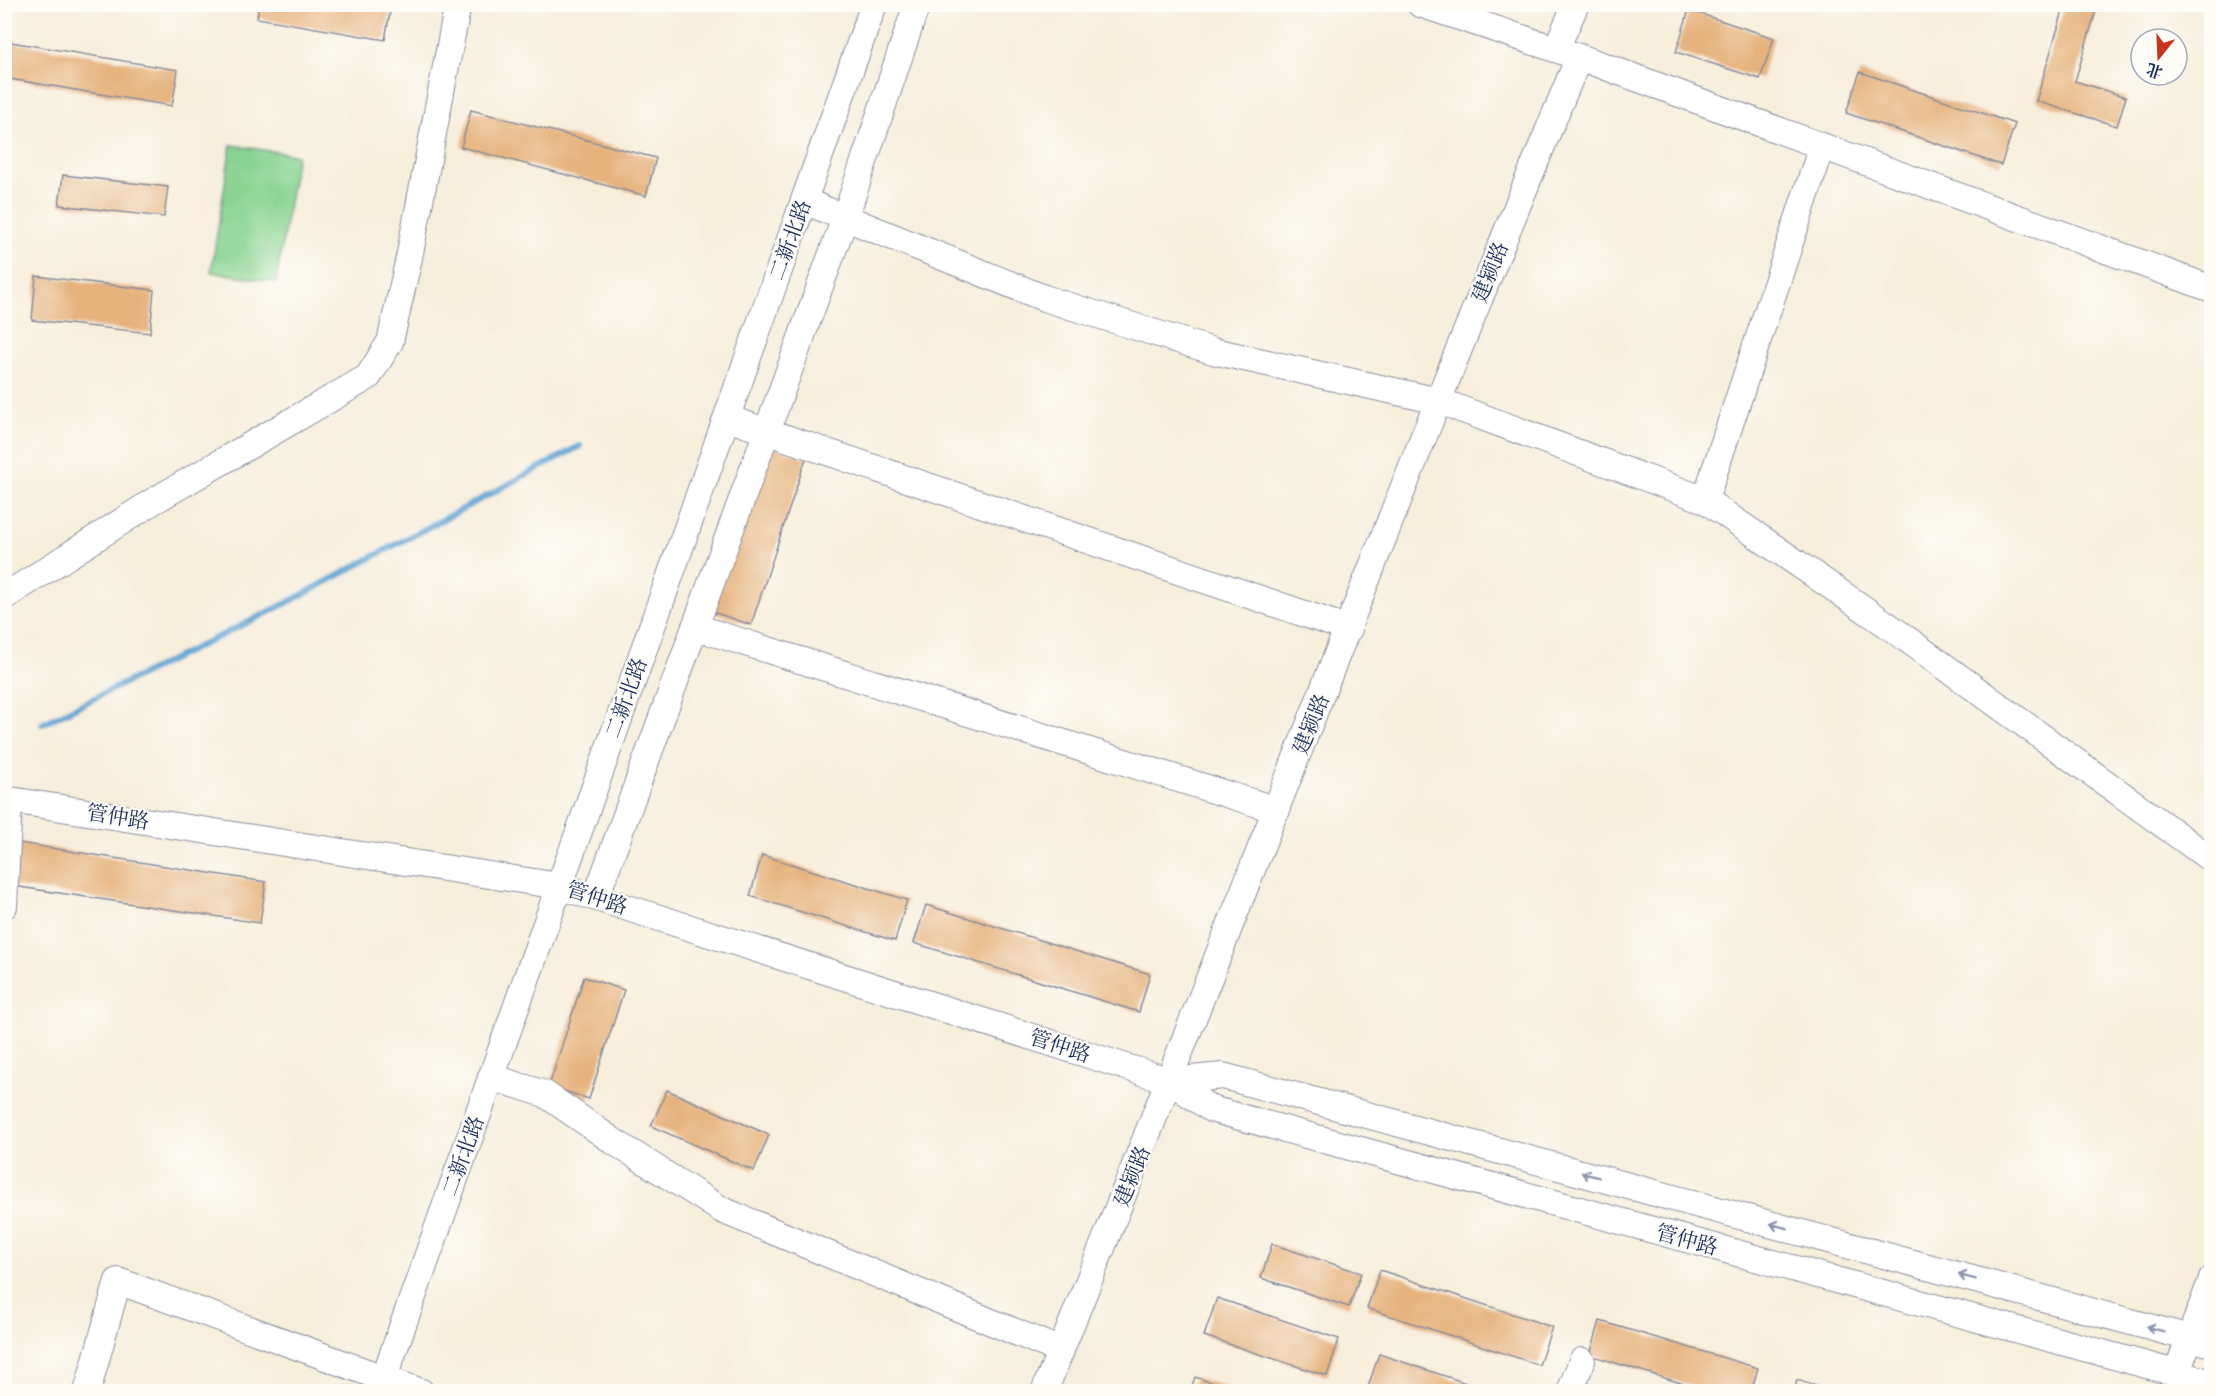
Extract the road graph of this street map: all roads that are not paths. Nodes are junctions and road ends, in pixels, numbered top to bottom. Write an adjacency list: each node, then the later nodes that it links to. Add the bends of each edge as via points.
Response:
1 (458, 4): 15 (street, via 390,342 368,377 152,502)
2 (874, 4): 8 (street, 二新北路)
3 (917, 4): 9 (street)
4 (1420, 4): 6 (street)
5 (1576, 4): 6 (street, 建颍路)
6 (1567, 53): 7 (street); 11 (street, 建颍路)
7 (1822, 146): 10 (street); 14 (street)
8 (804, 201): 9 (street); 12 (street, 二新北路)
9 (845, 218): 11 (street, via 1044,298 1202,348); 13 (street)
10 (2211, 290)
11 (1439, 401): 14 (street); 17 (street, 建颍路)
12 (727, 418): 13 (street); 21 (street, 二新北路)
13 (767, 432): 16 (street); 17 (street)
14 (1705, 500): 20 (street, via 1886,624)
15 (4, 597)
16 (695, 627): 19 (street); 22 (street)
17 (1349, 629): 19 (street, 建颍路)
18 (7, 800): 21 (street, 管仲路); 23 (street)
19 (1277, 810): 25 (street, 建颍路)
20 (2211, 860)
21 (559, 885): 22 (street, 管仲路); 24 (street, 二新北路)
22 (596, 897): 25 (street, 管仲路)
23 (4, 906)
24 (491, 1077): 28 (street, via 545,1094 722,1210); 32 (street, 二新北路)
25 (1170, 1082): 27 (street, 管仲路, one-way to 25, via 1222,1076); 28 (street, 建颍路); 30 (street, 管仲路, via 1211,1109)
26 (2211, 1279): 27 (street)
27 (2200, 1341): 30 (street)
28 (1061, 1351): 35 (street, 建颍路)
29 (1581, 1361): 36 (street)
30 (2176, 1374): 31 (street, 管仲路)
31 (2211, 1383)
32 (382, 1385): 33 (street, via 117,1281); 34 (street)
33 (87, 1392)
34 (421, 1392)
35 (1044, 1392)
36 (1570, 1392)

